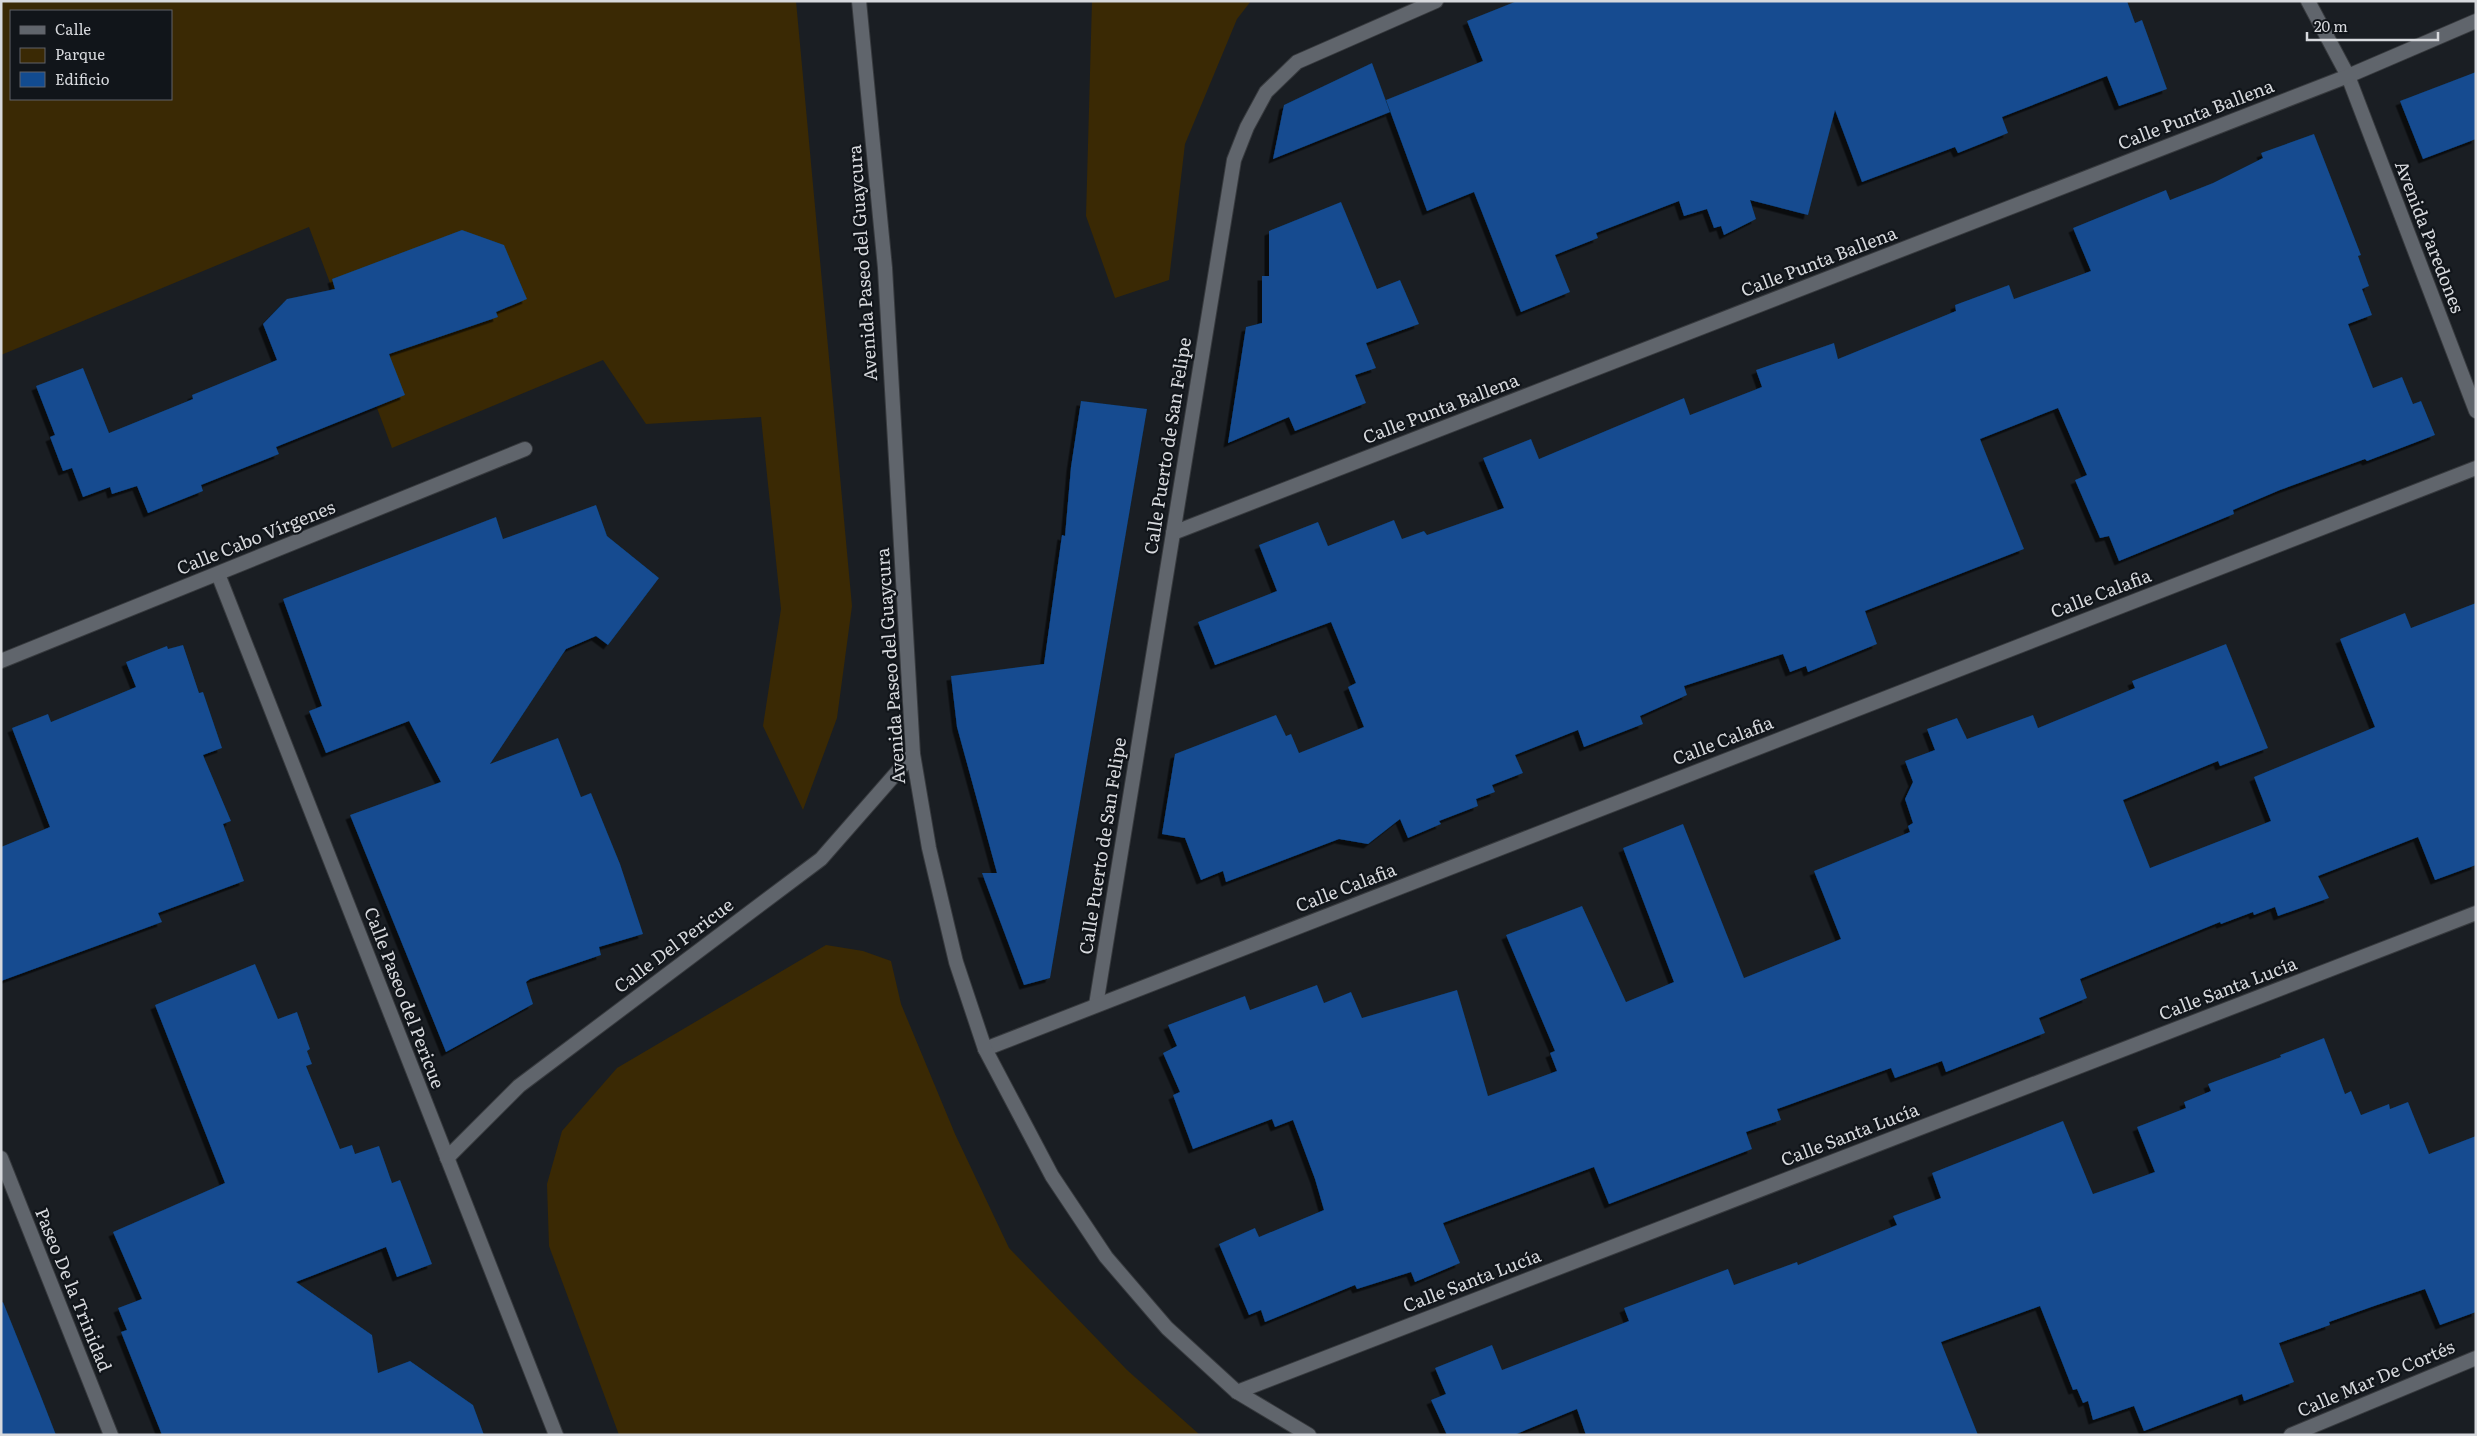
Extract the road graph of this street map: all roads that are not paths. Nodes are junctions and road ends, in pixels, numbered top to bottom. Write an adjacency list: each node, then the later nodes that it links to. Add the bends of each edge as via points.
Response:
1 (859, 1): 12 (street, Avenida Paseo del Guaycura, via 884,268)
2 (1436, 1): 9 (street, Calle Puerto de San Felipe, via 1297,62 1266,92 1247,127 1234,160)
3 (2308, 1): 5 (street)
4 (2476, 21): 5 (street, Calle Punta Ballena)
5 (2348, 76): 6 (street, Avenida Paredones); 9 (street, Calle Punta Ballena)
6 (2476, 411)
7 (525, 449): 10 (street, Calle Cabo Vírgenes)
8 (2476, 468): 14 (street, Calle Calafia)
9 (1173, 533): 14 (street, Calle Puerto de San Felipe)
10 (218, 574): 11 (street, Calle Cabo Vírgenes); 17 (street, Calle Paseo del Pericue)
11 (1, 661)
12 (913, 754): 15 (street, Avenida Paseo del Guaycura, via 929,848 956,962); 17 (street, Calle Del Pericue, via 821,859 519,1086)
13 (2476, 913): 19 (street, Calle Santa Lucía)
14 (1096, 1005): 15 (street, Calle Calafia)
15 (985, 1049): 19 (street, Avenida Paseo del Guaycura, via 1052,1176 1106,1257 1167,1328)
16 (1, 1158): 20 (street, Paseo De la Trinidad)
17 (447, 1158): 21 (street, Calle Paseo del Pericue)
18 (2476, 1358): 23 (street, Calle Mar De Cortés)
19 (1237, 1392): 22 (street, Avenida Paseo del Guaycura)
20 (111, 1435)
21 (556, 1435)
22 (1309, 1435)
23 (2291, 1435)

